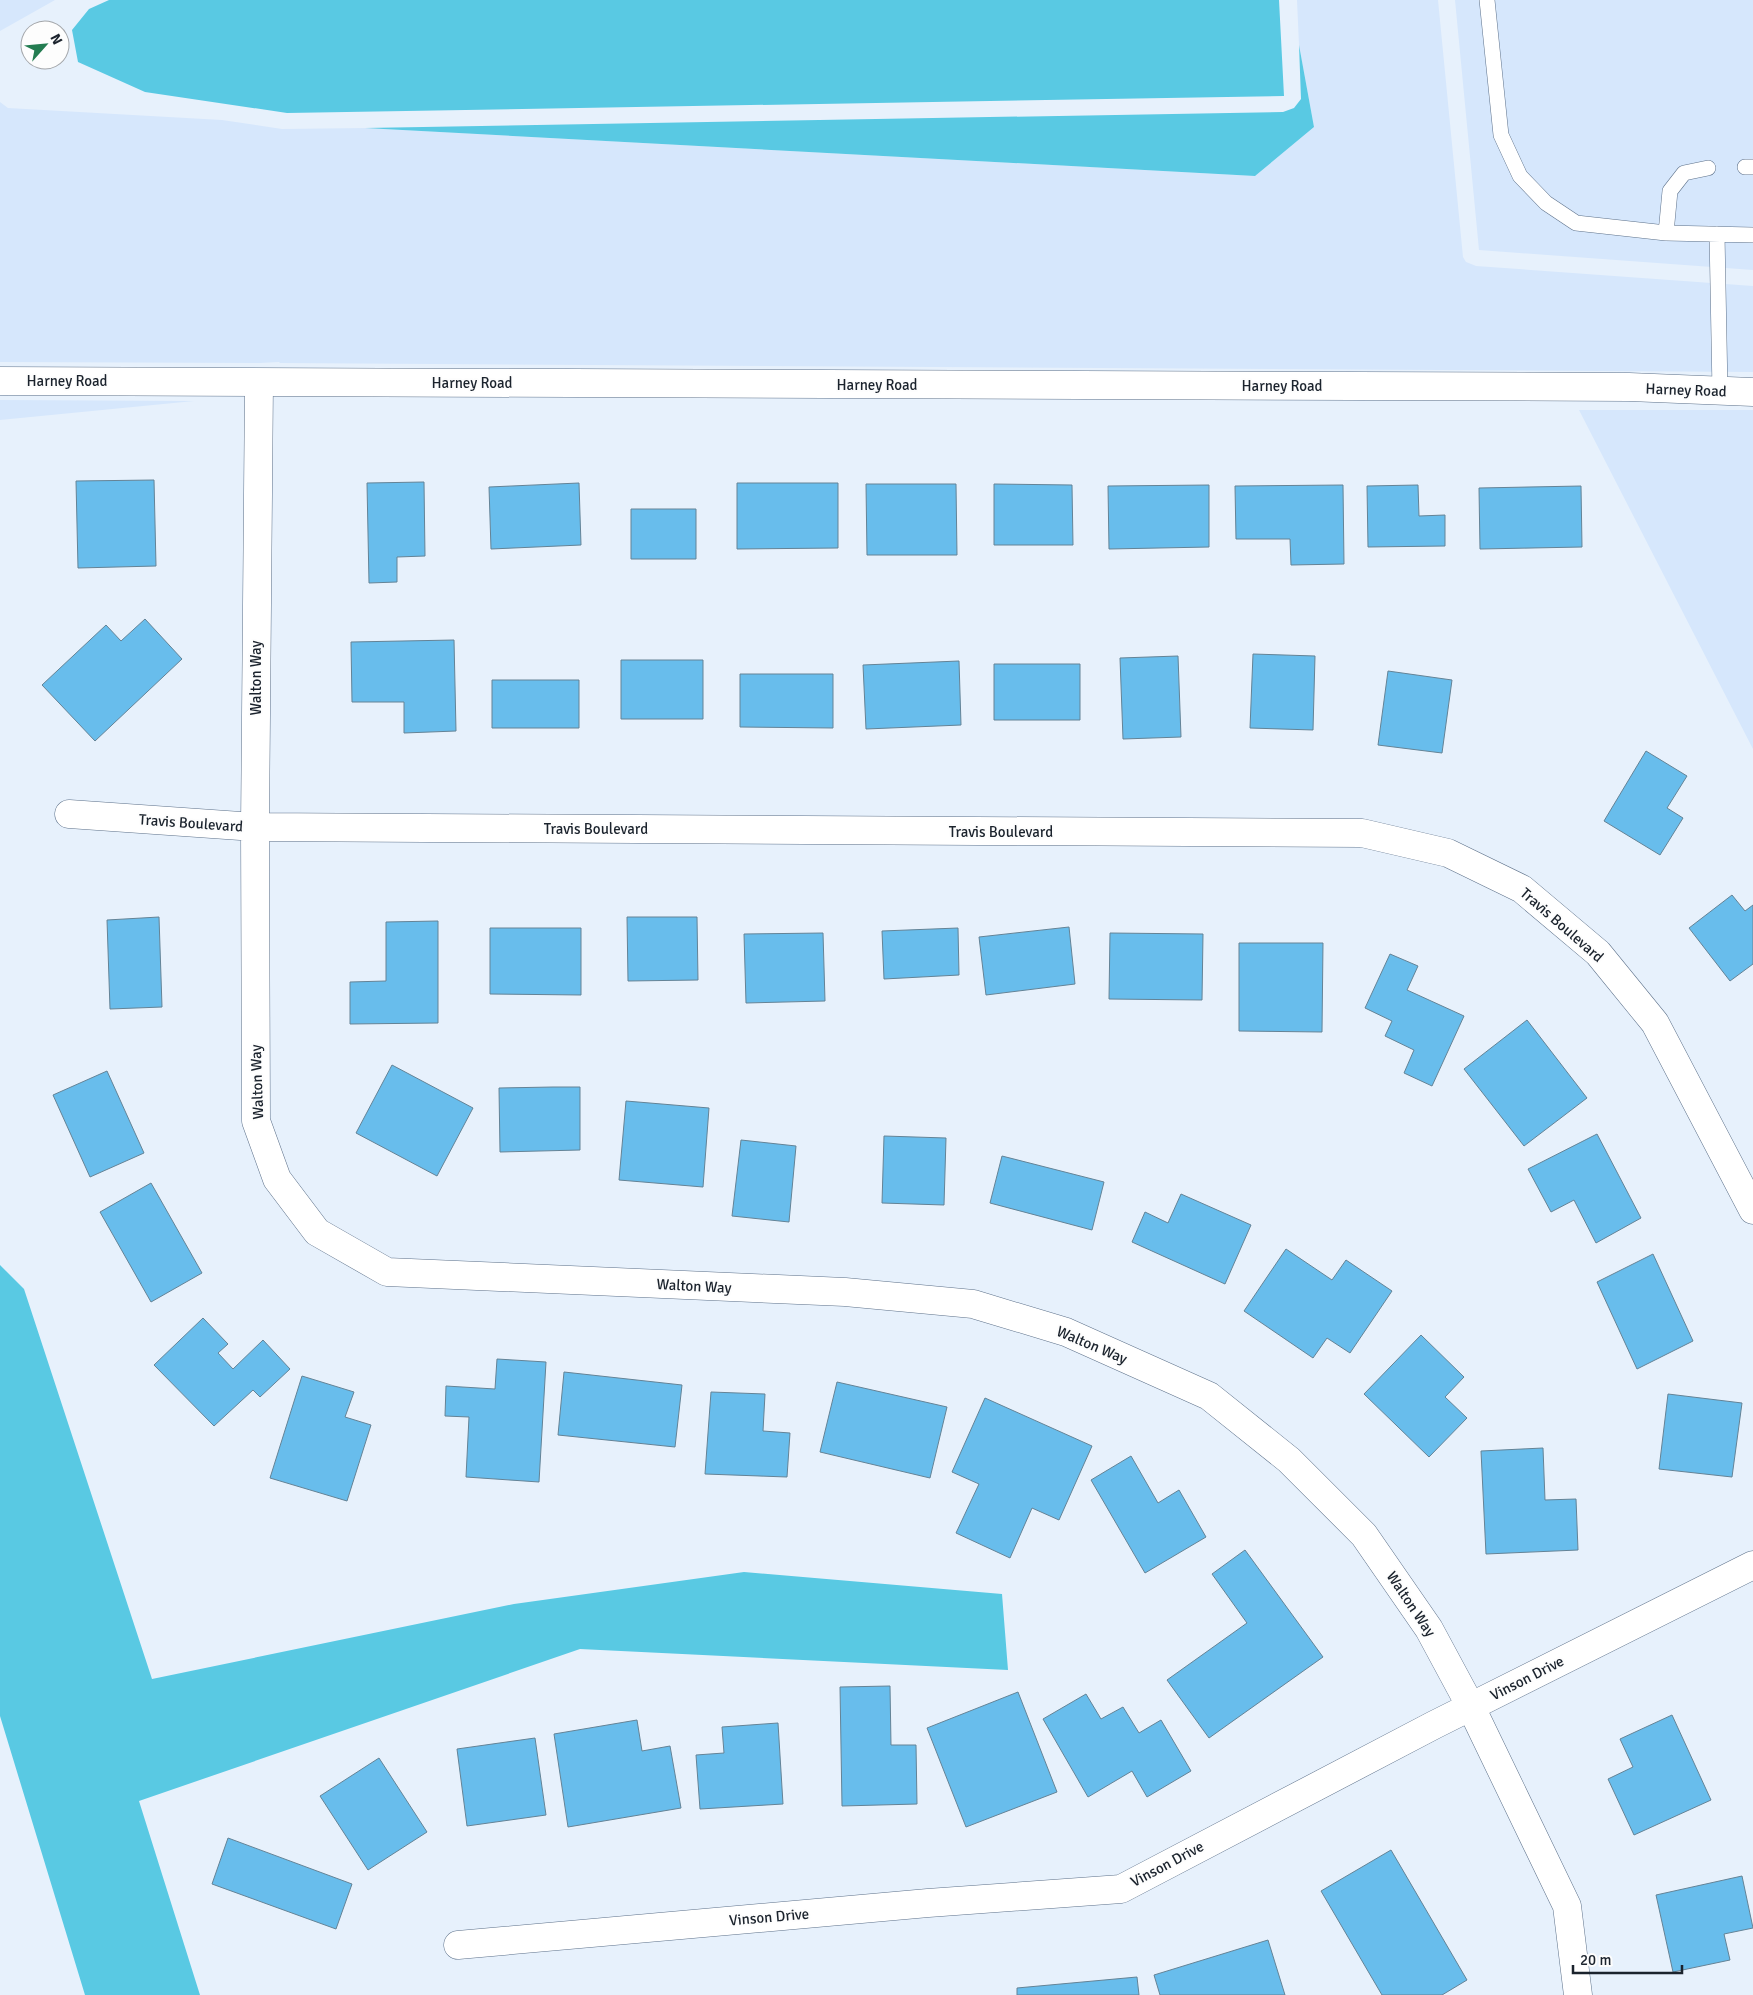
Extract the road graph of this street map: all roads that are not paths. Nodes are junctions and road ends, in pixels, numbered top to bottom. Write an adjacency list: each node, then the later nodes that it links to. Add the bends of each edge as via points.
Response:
1 (1487, 0): 3 (lane, via 1501,136 1520,176 1546,203 1576,223)
2 (1708, 168): 3 (lane, via 1684,173 1670,191)
3 (1666, 232): 4 (lane)
4 (1717, 234): 5 (lane); 8 (lane)
5 (1753, 235)
6 (0, 381): 7 (street, Harney Road)
7 (258, 383): 8 (street, Harney Road, via 1610,387); 11 (street, Walton Way)
8 (1720, 391): 9 (street, Harney Road)
9 (1753, 392)
10 (69, 814): 11 (street, Travis Boulevard)
11 (255, 827): 12 (street, Travis Boulevard, via 1362,833 1448,854 1522,889 1598,953 1655,1023); 14 (street, Walton Way, via 256,1121 277,1179 316,1232 387,1272 845,1292 973,1304 1066,1332 1209,1396 1289,1460 1364,1535 1429,1629)
12 (1753, 1210)
13 (1753, 1565): 14 (street, Vinson Drive)
14 (1471, 1706): 15 (street, Vinson Drive, via 1121,1888); 16 (street, Walton Way, via 1567,1906)
15 (458, 1944)
16 (1578, 1995)

